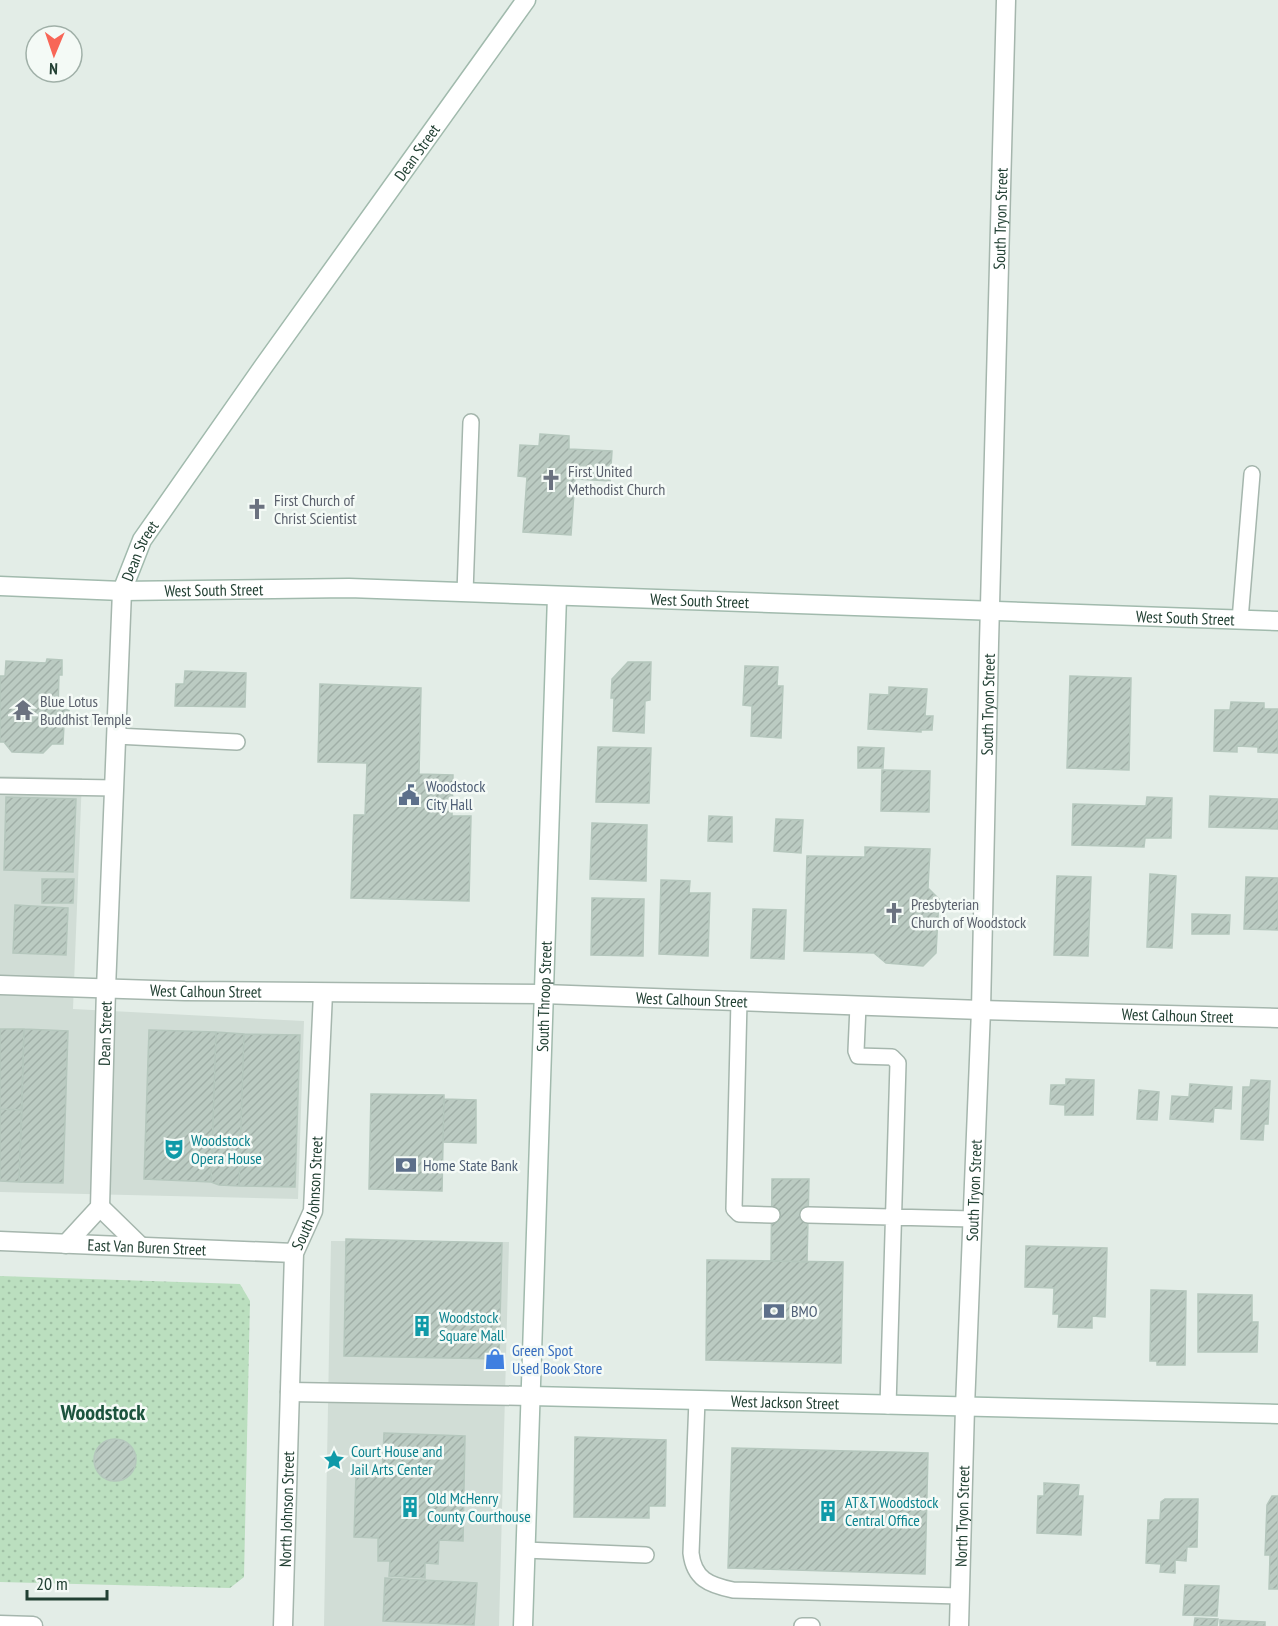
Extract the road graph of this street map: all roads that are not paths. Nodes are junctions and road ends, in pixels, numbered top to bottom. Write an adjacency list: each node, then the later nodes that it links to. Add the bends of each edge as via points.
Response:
1 (526, 0): 6 (street, Dean Street, via 142,540)
2 (1006, 0): 9 (street, South Tryon Street)
3 (471, 422): 7 (lane)
4 (1252, 474): 10 (lane)
5 (0, 586): 6 (street, West South Street)
6 (122, 591): 7 (street, West South Street, via 349,588); 12 (street, Dean Street)
7 (465, 592): 8 (street, West South Street)
8 (557, 596): 9 (street, West South Street); 19 (street, South Throop Street)
9 (990, 611): 10 (street, West South Street); 22 (street, South Tryon Street)
10 (1240, 620): 11 (street, West South Street)
11 (1278, 621)
12 (116, 736): 13 (lane); 15 (street, Dean Street)
13 (237, 742)
14 (0, 786): 15 (lane)
15 (114, 788): 17 (street, Dean Street)
16 (0, 985): 17 (street, West Calhoun Street)
17 (106, 990): 18 (street, West Calhoun Street); 24 (street, Dean Street)
18 (323, 993): 19 (street, West Calhoun Street); 32 (street, South Johnson Street, via 313,1210)
19 (543, 994): 20 (street, West Calhoun Street); 34 (street, South Throop Street)
20 (739, 1001): 21 (street, West Calhoun Street); 25 (lane, via 734,1209 739,1214)
21 (858, 1006): 22 (street, West Calhoun Street); 27 (lane, via 858,1056 892,1057 898,1064)
22 (981, 1010): 23 (street, West Calhoun Street); 28 (street, South Tryon Street)
23 (1278, 1018)
24 (100, 1207): 30 (street); 31 (street)
25 (772, 1215)
26 (808, 1215): 27 (lane)
27 (893, 1217): 28 (lane); 36 (lane)
28 (973, 1219): 37 (street, South Tryon Street)
29 (0, 1241): 30 (street, East Van Buren Street)
30 (66, 1244): 31 (street, East Van Buren Street)
31 (140, 1246): 32 (street, East Van Buren Street)
32 (294, 1253): 33 (street, South Johnson Street)
33 (290, 1392): 34 (street, West Jackson Street); 44 (street, North Johnson Street)
34 (531, 1396): 35 (street, West Jackson Street); 39 (street, South Throop Street)
35 (697, 1400): 36 (street, West Jackson Street); 41 (lane, via 691,1553 697,1574 732,1590)
36 (888, 1406): 37 (street, West Jackson Street)
37 (965, 1407): 38 (street, West Jackson Street); 41 (street, North Tryon Street)
38 (1278, 1414)
39 (525, 1550): 40 (lane); 45 (street, South Throop Street)
40 (646, 1555)
41 (960, 1596): 48 (street, North Tryon Street)
42 (0, 1625): 43 (street)
43 (33, 1626)
44 (283, 1626)
45 (523, 1626)
46 (802, 1626): 47 (lane)
47 (812, 1626)
48 (959, 1626)

